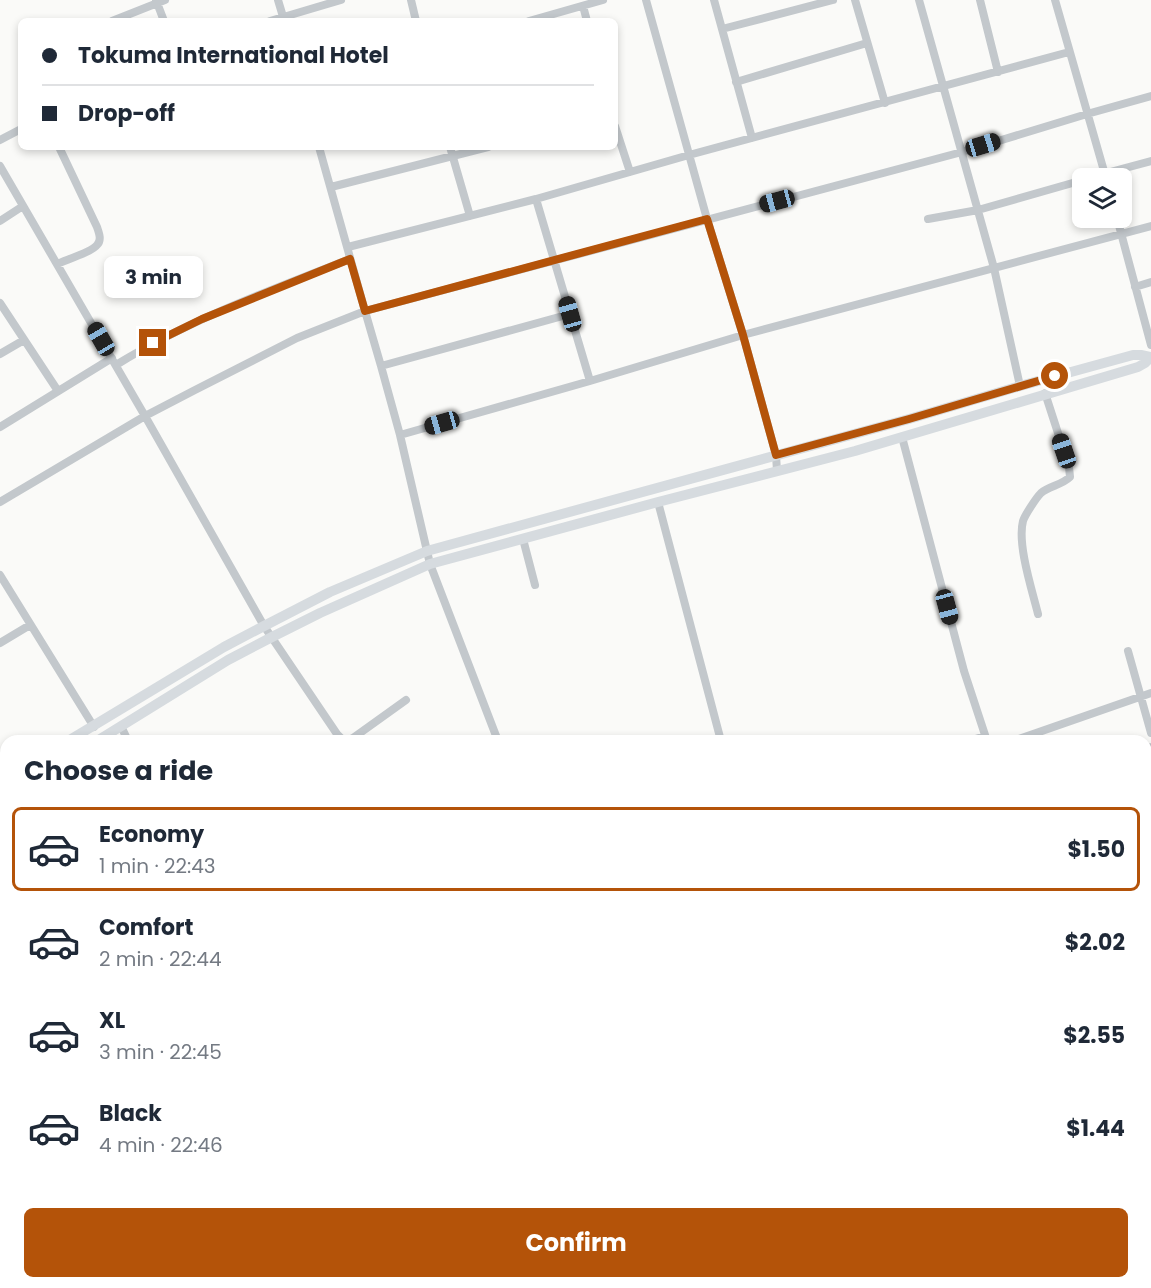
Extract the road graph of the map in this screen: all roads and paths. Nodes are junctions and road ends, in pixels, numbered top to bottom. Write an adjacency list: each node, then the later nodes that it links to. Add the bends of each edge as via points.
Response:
1 (278, 0): 16 (street)
2 (341, 0): 17 (street)
3 (411, 0): 18 (street)
4 (603, 0): 13 (street)
5 (646, 0): 39 (street)
6 (714, 0): 21 (street)
7 (833, 0): 21 (street)
8 (855, 0): 22 (street)
9 (919, 0): 26 (street)
10 (980, 0): 24 (street)
11 (1055, 0): 23 (street)
12 (159, 1): 14 (street); 15 (street)
13 (583, 6): 19 (street); 20 (street)
14 (119, 18)
15 (163, 18)
16 (284, 18)
17 (287, 18)
18 (415, 18)
19 (540, 18)
20 (586, 18)
21 (722, 29): 25 (street)
22 (867, 43): 25 (street); 28 (street)
23 (1070, 52): 24 (street); 29 (street)
24 (998, 72): 26 (street)
25 (736, 82): 32 (street)
26 (944, 87): 28 (street); 38 (street)
27 (1151, 96): 29 (street)
28 (885, 103): 32 (street)
29 (1087, 114): 38 (street); 43 (street)
30 (18, 131): 33 (street)
31 (618, 135): 45 (street)
32 (752, 138): 39 (street)
33 (0, 140)
34 (60, 150): 61 (street, via 100,237 91,250)
35 (320, 150): 47 (street)
36 (451, 150): 40 (street)
37 (476, 150): 40 (street)
38 (962, 152): 50 (street); 52 (street)
39 (689, 155): 45 (street); 52 (street)
40 (452, 156): 47 (street); 51 (street)
41 (1151, 161): 44 (street)
42 (0, 166): 49 (street)
43 (1103, 168)
44 (1130, 168)
45 (630, 172): 48 (street)
46 (1072, 183): 50 (street)
47 (331, 187): 58 (street)
48 (536, 199): 51 (street); 60 (street)
49 (23, 206): 54 (street); 61 (street)
50 (978, 210): 53 (street); 62 (street)
51 (470, 216): 58 (street)
52 (707, 219): 60 (street); 68 (street)
53 (928, 219)
54 (0, 221)
55 (1151, 226): 57 (street)
56 (1120, 228): 57 (street)
57 (1121, 234): 62 (street); 64 (street)
58 (348, 247): 59 (street)
59 (350, 259): 66 (street); 73 (street, via 202,319)
60 (554, 260): 66 (street); 67 (street)
61 (57, 264): 73 (street)
62 (994, 268): 68 (street); 76 (street)
63 (1151, 282): 64 (street)
64 (1135, 287): 70 (street)
65 (0, 303): 69 (street)
66 (365, 311): 74 (street); 79 (street, via 297,338)
67 (570, 314): 74 (street); 75 (street)
68 (743, 335): 75 (street); 83 (street)
69 (24, 340): 71 (street); 77 (street)
70 (1151, 345)
71 (0, 354)
72 (1151, 357): 76 (main road, via 1133,355); 78 (main road, via 1138,367)
73 (114, 361): 77 (street); 79 (street)
74 (381, 366): 81 (street)
75 (590, 381): 81 (street)
76 (1020, 386): 83 (main road)
77 (58, 391): 80 (street)
78 (1045, 393): 82 (main road); 92 (street, via 1070,477 1042,492 1024,519 1023,556)
79 (145, 416): 85 (street); 94 (street)
80 (0, 427)
81 (400, 435): 88 (street)
82 (902, 437): 84 (main road); 111 (street)
83 (776, 455): 84 (street); 88 (main road)
84 (777, 471): 86 (main road)
85 (0, 502)
86 (658, 502): 87 (main road); 110 (street)
87 (523, 539): 89 (main road); 91 (street)
88 (428, 551): 89 (street); 94 (main road, via 330,592)
89 (430, 564): 95 (main road); 109 (street)
90 (0, 575): 93 (street)
91 (535, 585)
92 (1038, 614)
93 (30, 625): 96 (street); 102 (street)
94 (264, 626): 95 (street); 102 (main road)
95 (272, 637): 101 (main road); 107 (street)
96 (0, 643)
97 (1128, 651): 99 (street)
98 (1151, 693): 99 (street)
99 (1141, 697): 103 (street); 112 (street)
100 (406, 700): 108 (street)
101 (121, 726): 105 (main road); 106 (street)
102 (94, 727): 104 (main road)
103 (1151, 733)
104 (79, 735)
105 (107, 735)
106 (125, 735)
107 (337, 735)
108 (357, 735)
109 (496, 735)
110 (719, 735)
111 (985, 735)
112 (1030, 735)

